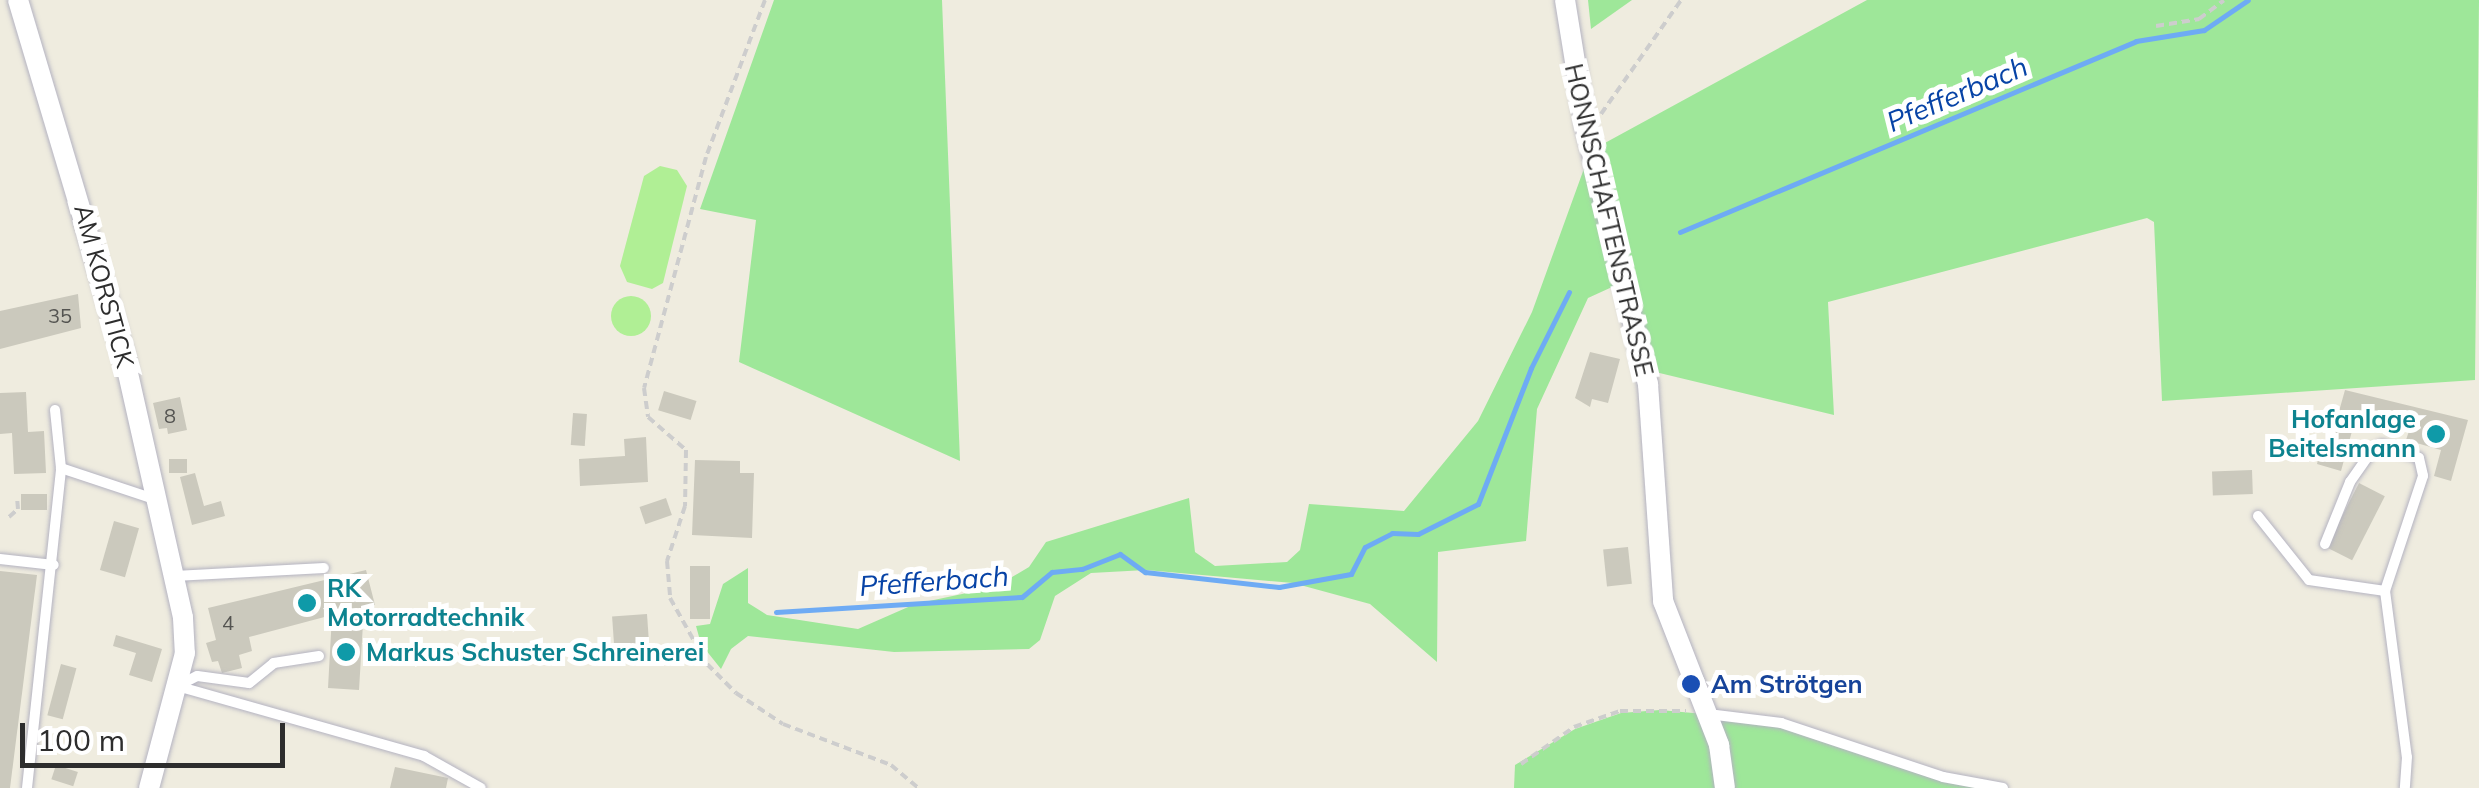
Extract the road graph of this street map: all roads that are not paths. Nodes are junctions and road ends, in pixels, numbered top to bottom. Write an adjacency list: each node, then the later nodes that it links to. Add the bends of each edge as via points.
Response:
1 (18, 0): 5 (street, AM KORSTICK, via 73,173)
2 (1565, 0): 15 (street, HONNSCHAFTENSTRASSE, via 1585,124 1648,384 1662,601)
3 (55, 410): 4 (lane)
4 (61, 468): 5 (lane); 9 (lane)
5 (158, 500): 11 (street, AM KORSTICK)
6 (2258, 516): 12 (lane, via 2309,580)
7 (2325, 544): 12 (lane, via 2350,482 2372,451 2382,445 2419,458 2423,476)
8 (0, 560): 9 (lane)
9 (54, 566): 16 (lane)
10 (324, 568): 11 (lane)
11 (175, 576): 14 (street, AM KORSTICK, via 185,653)
12 (2385, 591): 21 (lane)
13 (318, 656): 14 (lane, via 274,663 250,683 197,676)
14 (177, 686): 17 (street, AM KORSTICK); 18 (lane, via 424,756)
15 (1706, 714): 19 (street, HONNSCHAFTENSTRASSE); 20 (lane, via 1781,724 1942,776)
16 (27, 788)
17 (149, 788)
18 (481, 788)
19 (1726, 788)
20 (2003, 788)
21 (2404, 788)

